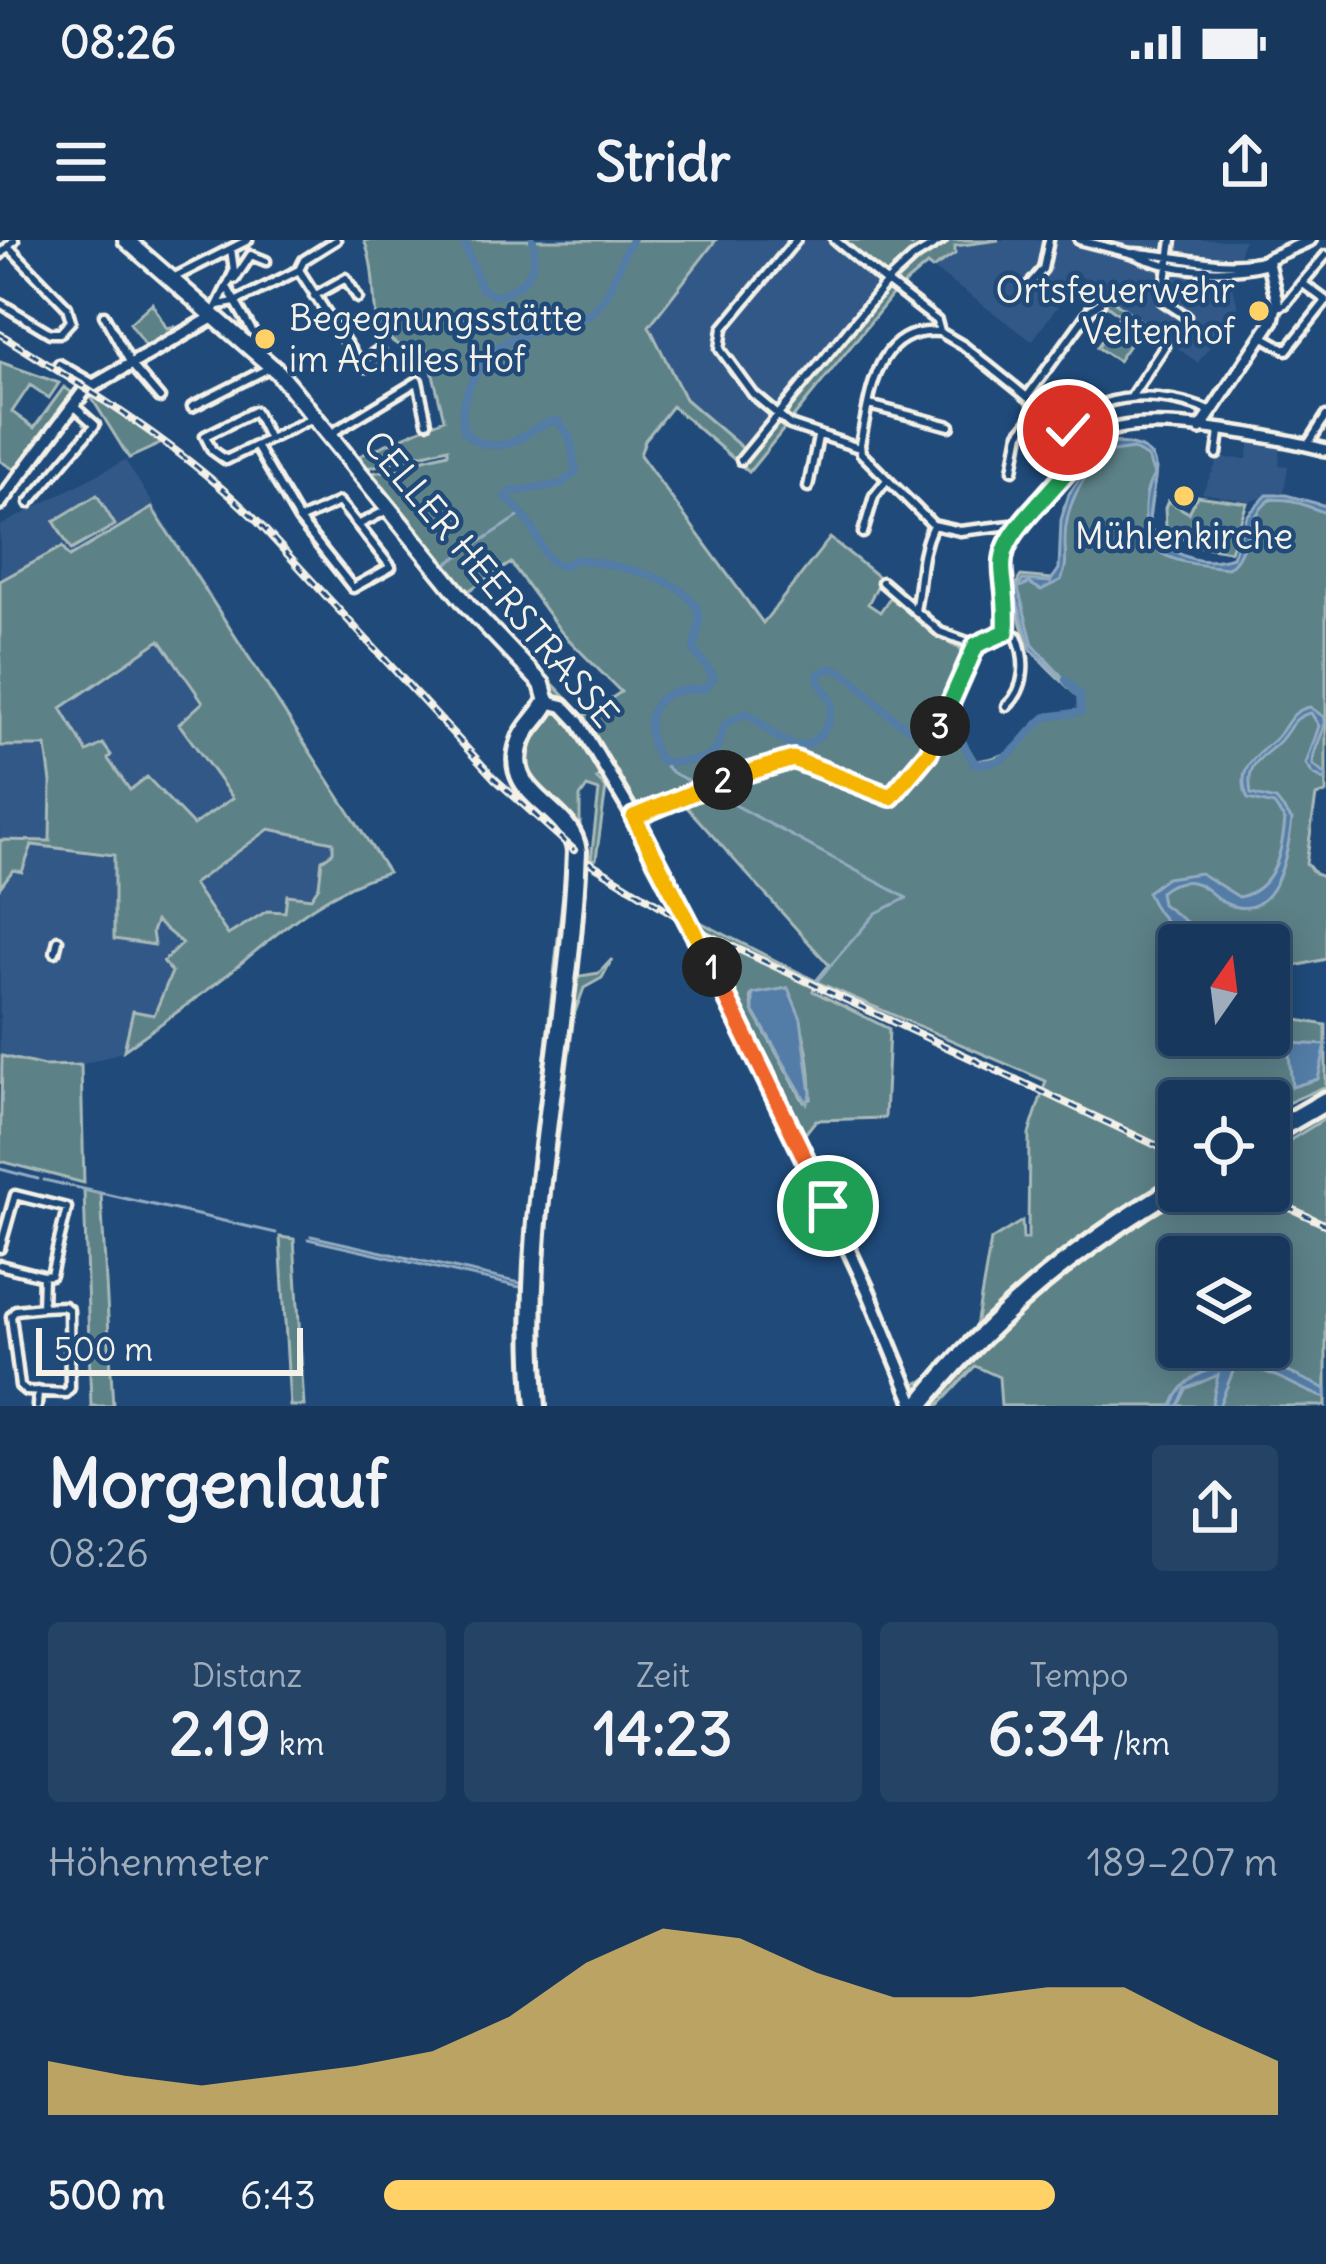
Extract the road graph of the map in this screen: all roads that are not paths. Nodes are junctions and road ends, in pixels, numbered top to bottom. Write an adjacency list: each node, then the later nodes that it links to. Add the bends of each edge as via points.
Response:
1 (126, 240): 19 (main road, CELLER HEERSTRASSE)
2 (248, 240): 11 (street)
3 (336, 240): 18 (street)
4 (796, 240): 51 (street, via 719,339 738,376)
5 (835, 240): 20 (street)
6 (942, 240): 20 (street)
7 (1049, 240): 23 (street, via 1043,269)
8 (1078, 240): 13 (street)
9 (1314, 240): 17 (street)
10 (11, 243): 15 (street); 28 (street, via 71,321 56,334)
11 (231, 249): 19 (street); 22 (street)
12 (1174, 252): 13 (street); 13 (street); 17 (street, via 1229,266); 33 (street, via 1163,301)
13 (1131, 253)
14 (1326, 254): 21 (street)
15 (0, 255)
16 (266, 261): 22 (street, via 251,255)
17 (1268, 262): 30 (street)
18 (298, 270): 24 (street); 27 (street)
19 (170, 279): 31 (main road, CELLER HEERSTRASSE)
20 (888, 281): 35 (street); 51 (street)
21 (1302, 283): 26 (street); 30 (street)
22 (228, 288): 27 (street); 31 (street)
23 (1026, 290)
24 (314, 296): 25 (street, via 346,278); 38 (street, via 361,366)
25 (358, 298)
26 (1325, 300): 36 (street, via 1287,350)
27 (235, 302): 31 (street); 34 (street)
28 (0, 303)
29 (1100, 303): 43 (street)
30 (1276, 308): 36 (street)
31 (216, 312): 40 (main road); 41 (main road, CELLER HEERSTRASSE)
32 (104, 315): 40 (street)
33 (1186, 316)
34 (252, 331)
35 (940, 332): 43 (street); 46 (street, via 914,333 889,349)
36 (1262, 336): 50 (street)
37 (1164, 347): 44 (street)
38 (377, 360)
39 (59, 364): 42 (street)
40 (131, 364): 42 (main road); 45 (street)
41 (272, 366): 48 (street); 53 (main road, CELLER HEERSTRASSE)
42 (94, 384): 47 (main road)
43 (1027, 397): 49 (street)
44 (1131, 397): 50 (street); 57 (street, via 1091,407)
45 (160, 398)
46 (869, 404): 55 (street); 65 (street)
47 (72, 405): 72 (main road); 73 (street, via 95,425)
48 (192, 407)
49 (1040, 408): 57 (street); 69 (street, via 1021,434)
50 (1209, 411): 56 (street)
51 (780, 415): 60 (street); 68 (street)
52 (1326, 416): 63 (street)
53 (314, 417): 59 (main road, CELLER HEERSTRASSE); 61 (street)
54 (427, 422): 59 (street, via 418,381)
55 (950, 425)
56 (1200, 429): 58 (street); 64 (street, via 1134,423)
57 (1068, 430): 64 (street)
58 (1220, 432): 63 (street); 67 (street)
59 (329, 435): 74 (main road, CELLER HEERSTRASSE)
60 (818, 436): 65 (street); 71 (street)
61 (269, 439): 62 (street); 62 (street, via 255,411 205,436 226,460)
62 (256, 446): 75 (street)
63 (1307, 446): 66 (street)
64 (1089, 447): 76 (street)
65 (860, 448): 70 (street)
66 (1326, 450)
67 (1217, 454)
68 (741, 460)
69 (1013, 470)
70 (886, 481): 78 (street); 80 (street)
71 (808, 488)
72 (0, 503)
73 (29, 503)
74 (388, 509): 77 (street); 86 (main road, CELLER HEERSTRASSE, via 544,686)
75 (299, 520): 77 (street, via 339,502); 77 (street, via 352,588 391,567)
76 (1019, 524): 79 (street); 81 (street)
77 (358, 525)
78 (933, 525): 79 (street); 83 (street, via 917,570)
79 (998, 527): 81 (street)
80 (862, 533)
81 (1009, 537): 84 (street, via 1001,562)
82 (882, 582): 83 (street)
83 (915, 610): 85 (street, via 946,635)
84 (1004, 634): 85 (street); 87 (street, via 1016,636 1024,663)
85 (976, 645): 88 (street, via 932,745 891,797 790,759)
86 (547, 702): 88 (main road, CELLER HEERSTRASSE, via 565,708 586,733); 89 (highway, via 521,740 518,772 530,795 574,834)
87 (1007, 706)
88 (634, 817): 100 (main road, CELLER HEERSTRASSE, via 772,1084)
89 (576, 875): 102 (highway, via 578,917 541,1238); 102 (highway, via 535,1237)
90 (58, 940): 91 (street)
91 (55, 952)
92 (1326, 1105): 93 (highway)
93 (1290, 1126)
94 (1158, 1201): 100 (highway, via 1102,1234 978,1337)
95 (0, 1248): 97 (street, via 15,1196 64,1206 51,1276)
96 (0, 1265): 97 (street)
97 (43, 1276): 98 (street)
98 (41, 1307): 99 (street, via 11,1316 20,1386); 99 (street, via 69,1310 70,1388)
99 (38, 1391): 101 (street)
100 (922, 1405)
101 (37, 1406)
102 (539, 1406)

